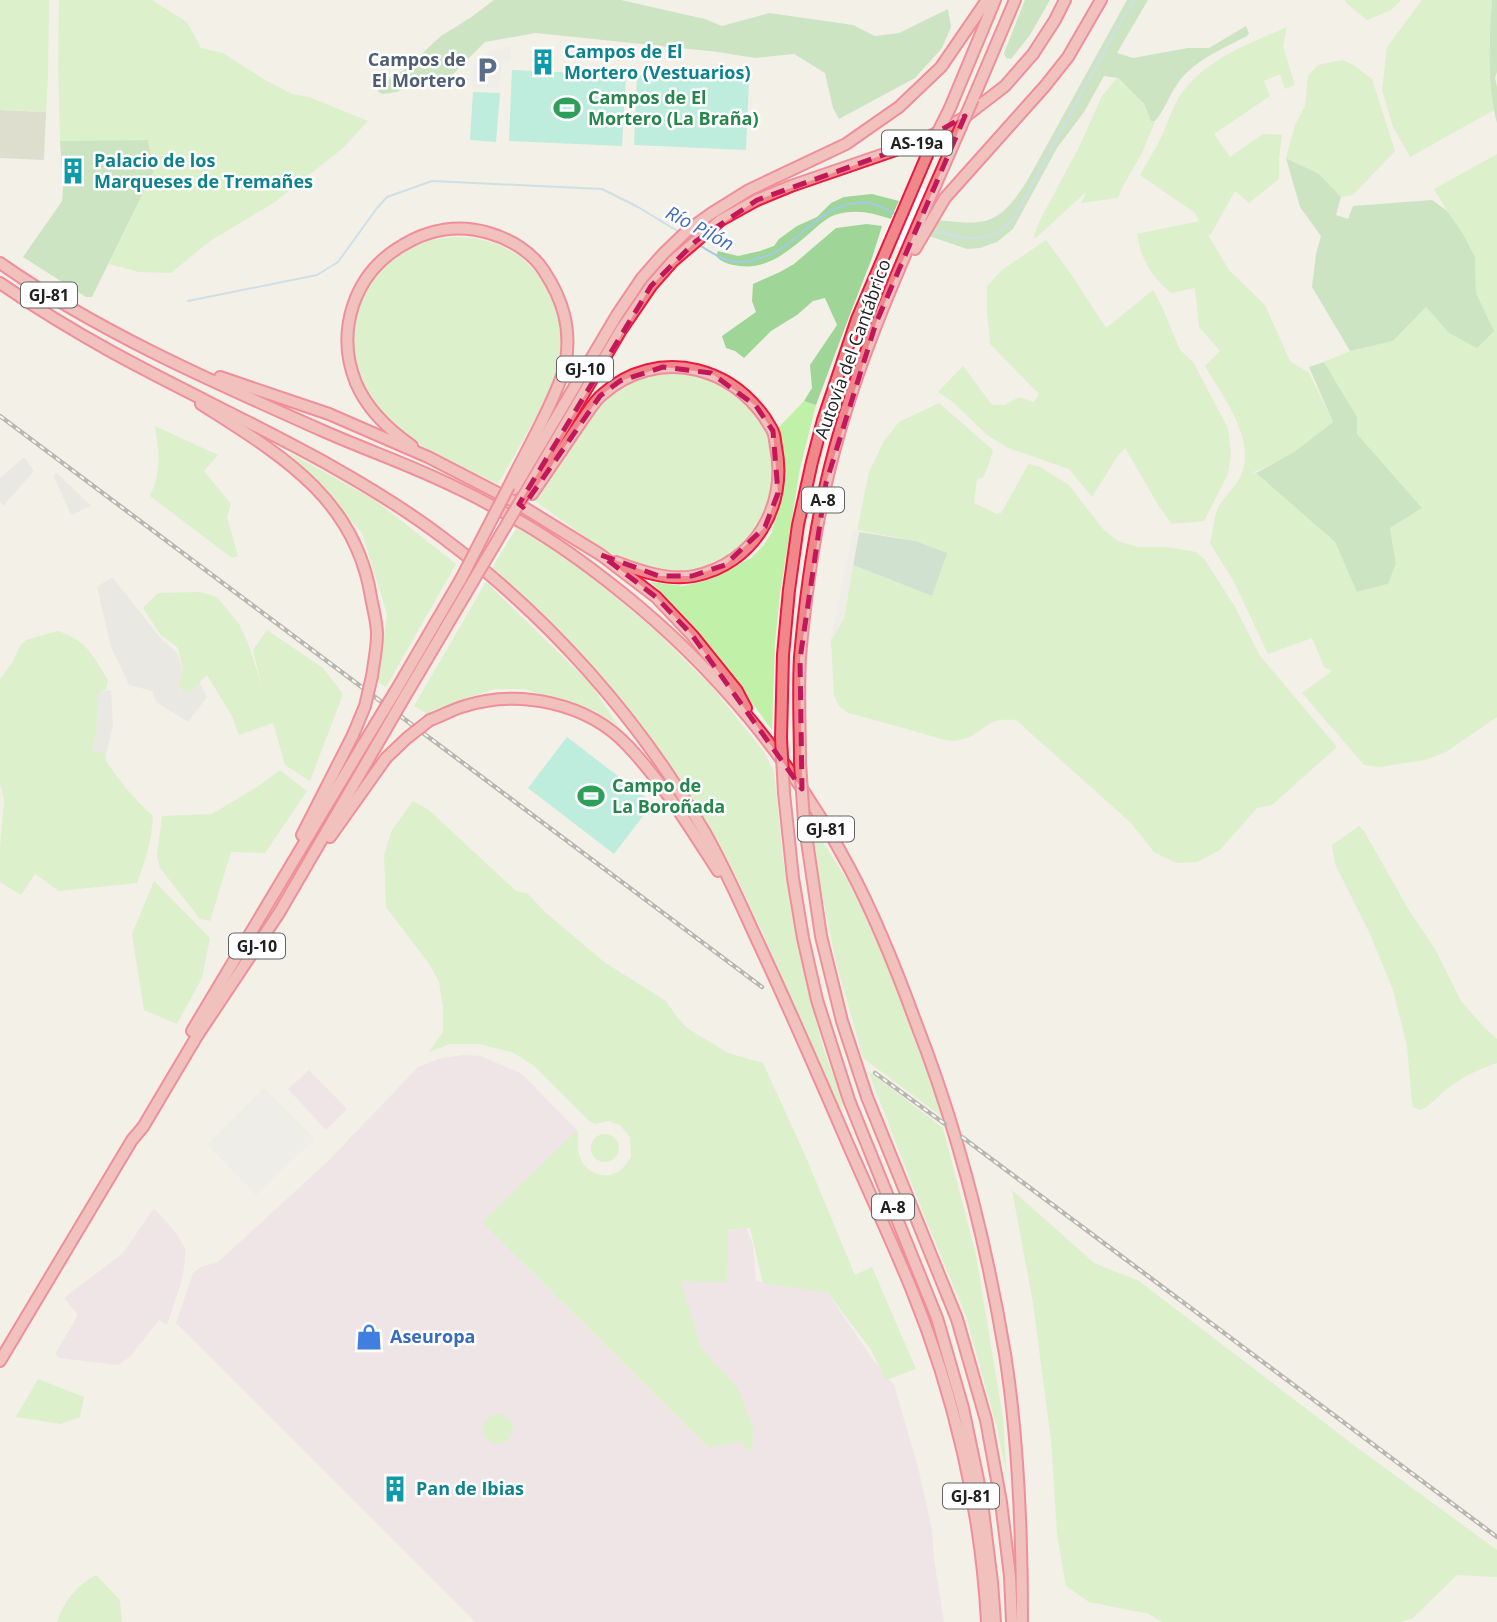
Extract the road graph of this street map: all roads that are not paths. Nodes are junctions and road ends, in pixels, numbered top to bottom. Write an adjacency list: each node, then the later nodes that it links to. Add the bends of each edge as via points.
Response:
1 (987, 0): 7 (highway, AS-19a, via 941,67 899,107 846,144 749,190 712,213)
2 (995, 0): 25 (highway, Autovía del Cantábrico / A-8, bridge, via 853,332 823,420 798,525 783,655 780,738 793,878 817,1000 849,1100 937,1318 963,1408 981,1494)
3 (1015, 0): 6 (highway, Autovía del Cantábrico / A-8, bridge)
4 (1065, 0): 8 (highway, AS-19a, via 1033,54 1005,86 962,119 922,141 757,200 722,220)
5 (1101, 0): 6 (highway, via 1068,57 945,198)
6 (910, 251): 26 (highway, Autovía del Cantábrico / A-8, bridge, via 847,406 813,551 800,659 804,821 821,936 842,1021 867,1097 957,1319 986,1420 1001,1502)
7 (663, 254): 14 (highway, GJ-10, via 617,315)
8 (673, 261): 14 (highway, GJ-10, via 621,330)
9 (0, 263): 11 (highway, GJ-81, via 99,325)
10 (0, 283): 12 (highway, GJ-81)
11 (168, 359): 13 (highway, via 362,426); 17 (highway, GJ-81, via 458,488 528,526 649,615 692,654)
12 (139, 366): 20 (highway, GJ-81, via 371,489 489,573 565,646 624,712 705,832); 21 (highway, bridge, via 281,456 312,483 344,522 369,582 377,632 365,706)
13 (428, 457): 14 (highway, via 380,419 367,402 350,362 348,325 363,283 392,251 429,232 476,229 502,237 540,265 556,289 565,316 566,364); 15 (highway, via 515,502)
14 (519, 492): 15 (highway, via 600,396 620,381 643,371 687,367 736,386 773,430 780,465 778,493 765,527 725,565 692,576 659,576); 16 (highway, bridge); 16 (highway, bridge, via 485,561)
15 (601, 555): 17 (highway, via 656,597 692,635 737,691)
16 (466, 581): 18 (highway, bridge)
17 (757, 728): 27 (highway, GJ-81, via 804,791 851,871 901,981 945,1101 972,1195 1006,1358 1022,1546)
18 (370, 746): 19 (highway, GJ-10); 21 (highway, GJ-10, via 341,782)
19 (292, 891): 20 (highway, bridge, via 386,758 407,738 430,720 464,706 509,699 547,702 587,715 627,744 660,785); 22 (highway, GJ-10)
20 (744, 911): 24 (highway, GJ-81, via 912,1291 941,1373 964,1456)
21 (256, 923): 22 (highway, GJ-10)
22 (132, 1140): 23 (highway, GJ-10)
23 (0, 1360)
24 (987, 1622)
25 (995, 1622)
26 (1012, 1622)
27 (1022, 1622)

